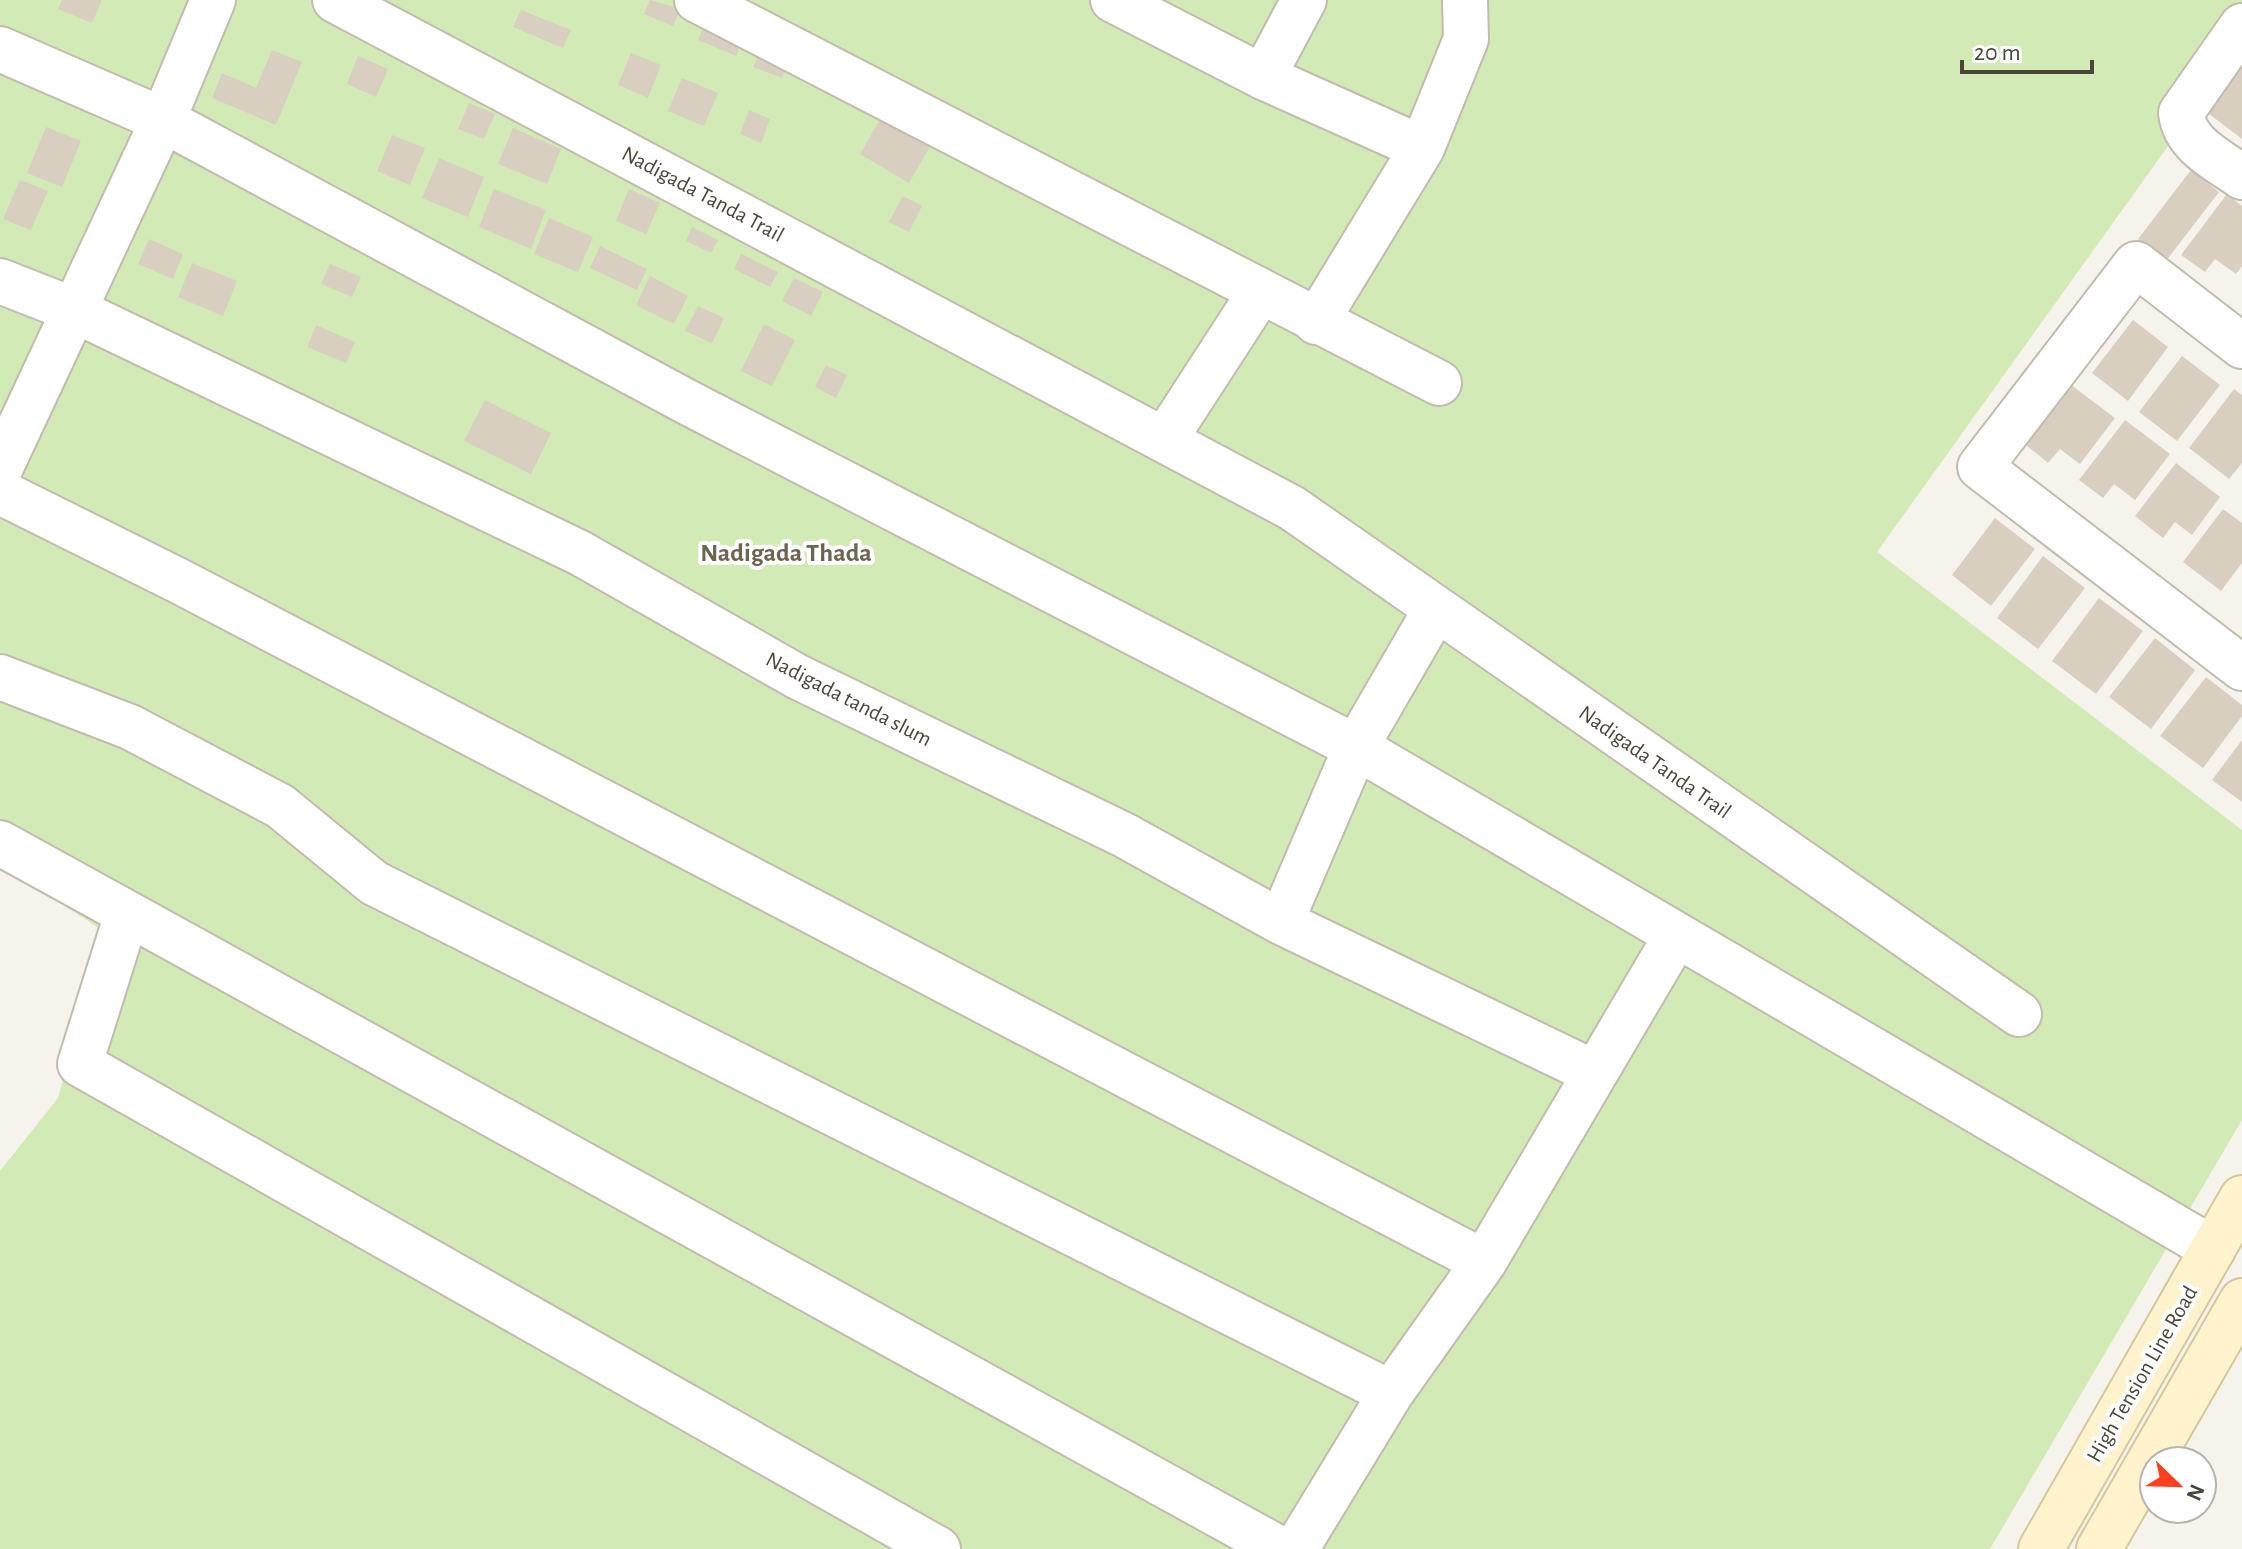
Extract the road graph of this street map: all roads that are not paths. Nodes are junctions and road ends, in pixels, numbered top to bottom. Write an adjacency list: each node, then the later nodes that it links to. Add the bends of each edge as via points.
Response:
1 (213, 0): 10 (street)
2 (335, 0): 19 (street, Nadigada Tanda Trail)
3 (697, 0): 14 (street)
4 (1113, 0): 9 (street)
5 (1304, 0): 9 (street)
6 (1465, 0): 11 (street, via 1466,39)
7 (2242, 26): 12 (street, via 2181,113 2193,142)
8 (0, 49): 10 (street)
9 (1263, 77): 11 (street)
10 (163, 120): 15 (street); 25 (street, via 687,402)
11 (1422, 148): 16 (street)
12 (2242, 177)
13 (0, 281): 15 (street, Nadigada tanda slum)
14 (1259, 294): 16 (street); 19 (street)
15 (74, 310): 20 (street); 28 (street, Nadigada tanda slum, via 580,553 798,677 1124,835)
16 (1316, 322): 18 (street)
17 (2242, 346): 23 (street, via 2136,264 1980,467)
18 (1439, 383)
19 (1165, 439): 22 (street, Nadigada Tanda Trail, via 1292,508)
20 (0, 469)
21 (0, 492): 34 (street)
22 (1436, 609): 25 (street); 30 (street, Nadigada Tanda Trail)
23 (2242, 668)
24 (0, 677): 36 (street, via 130,727 280,806 374,883)
25 (1356, 747): 28 (street); 29 (street)
26 (0, 843): 27 (street)
27 (127, 914): 37 (street, via 80,1064); 38 (street)
28 (1281, 922): 31 (street, Nadigada tanda slum)
29 (1676, 936): 31 (street); 33 (street)
30 (2019, 1014)
31 (1595, 1073): 34 (street)
32 (2242, 1198): 33 (main road, High Tension Line Road)
33 (2213, 1249): 40 (main road, High Tension Line Road)
34 (1484, 1262): 36 (street)
35 (2242, 1301): 41 (main road)
36 (1391, 1393): 39 (street)
37 (938, 1549)
38 (1280, 1549)
39 (1296, 1549)
40 (2041, 1549)
41 (2099, 1549)

